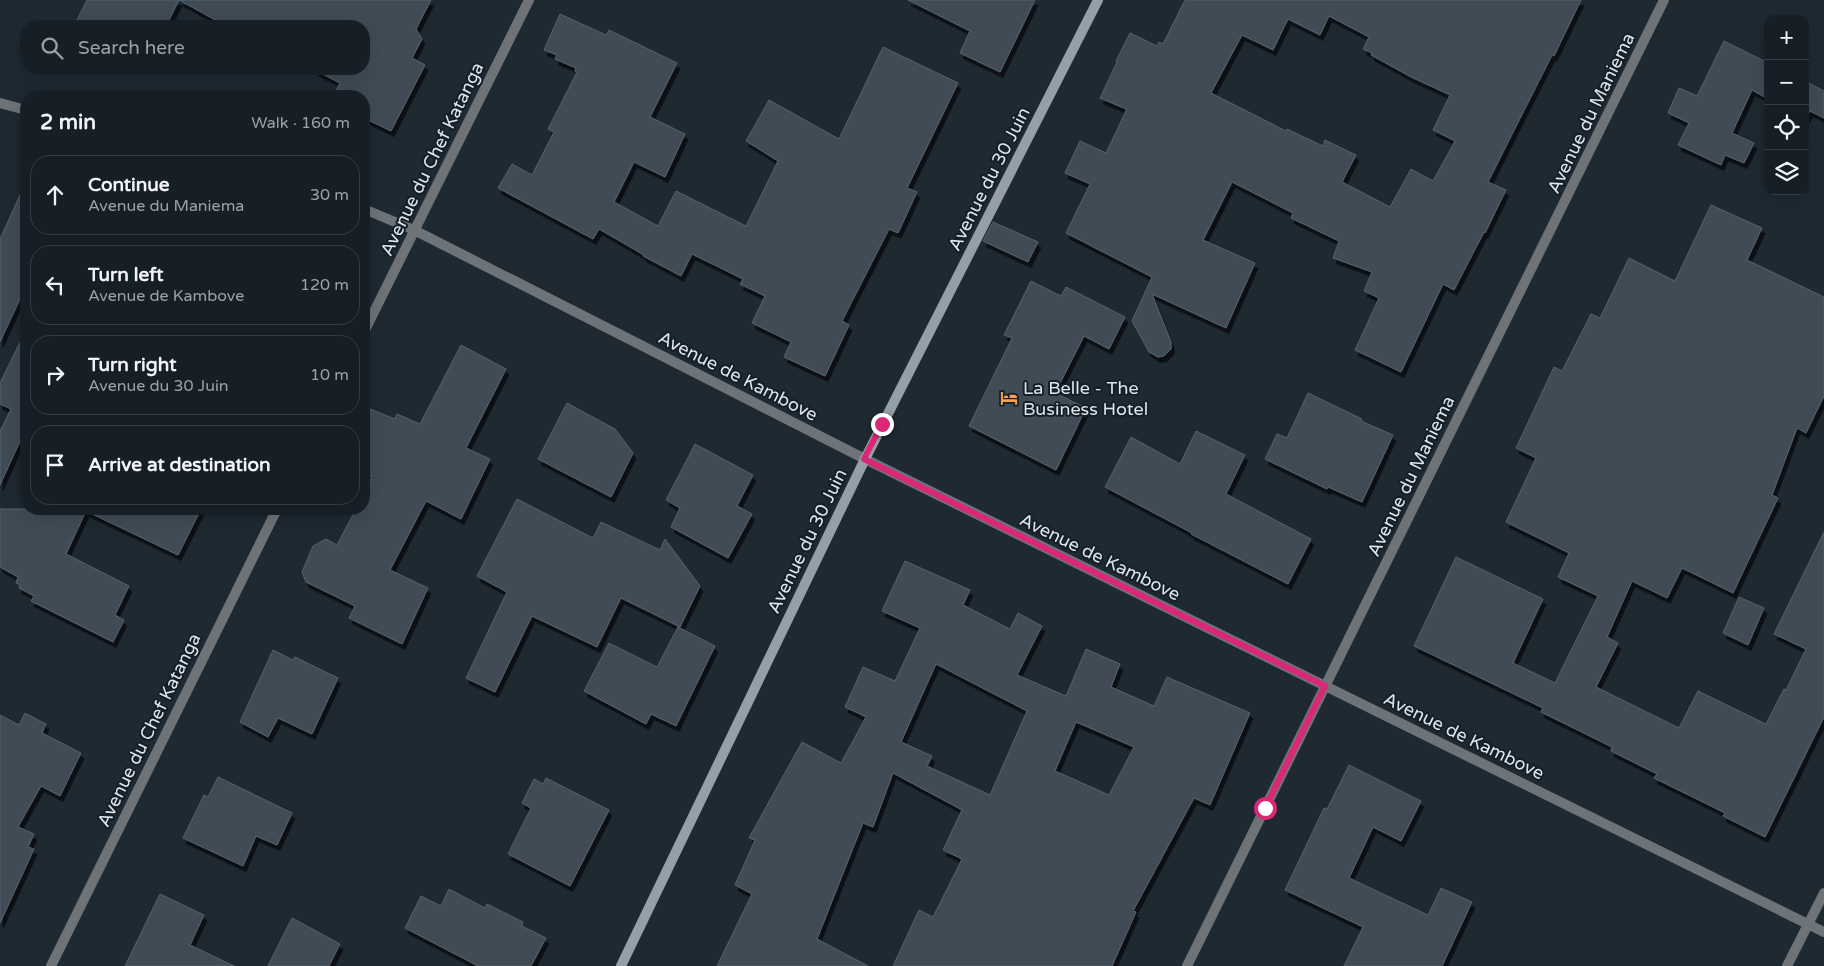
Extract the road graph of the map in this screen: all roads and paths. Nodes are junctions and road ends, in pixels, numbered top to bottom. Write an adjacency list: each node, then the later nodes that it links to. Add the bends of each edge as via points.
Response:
1 (529, 0): 7 (street, Avenue du Chef Katanga)
2 (1098, 0): 9 (street, Avenue du 30 Juin)
3 (1664, 0): 11 (street, Avenue du Maniema)
4 (0, 103): 5 (street)
5 (20, 108)
6 (370, 211): 7 (street, Avenue de Kambove)
7 (414, 230): 8 (street, Avenue du Chef Katanga); 9 (street, Avenue de Kambove)
8 (370, 320)
9 (864, 459): 11 (street, Avenue de Kambove); 16 (street, Avenue du 30 Juin)
10 (273, 515): 15 (street, Avenue du Chef Katanga)
11 (1325, 686): 13 (street, Avenue de Kambove); 17 (street, Avenue du Maniema)
12 (1824, 893): 13 (street)
13 (1809, 924): 14 (street, Avenue de Kambove); 18 (street)
14 (1824, 932)
15 (51, 966)
16 (621, 966)
17 (1187, 966)
18 (1787, 966)

